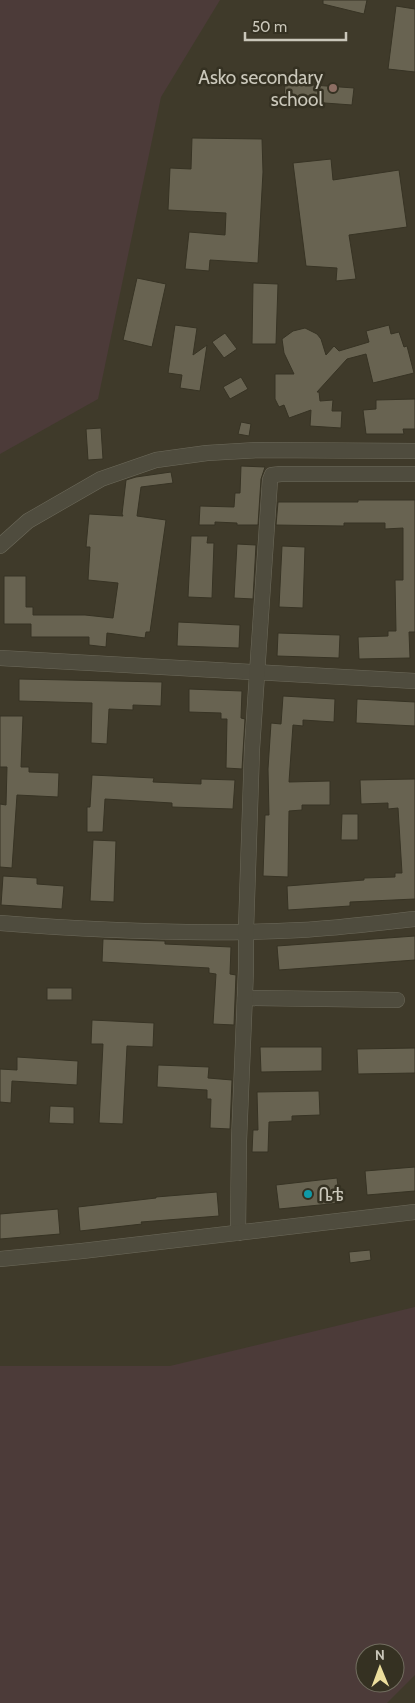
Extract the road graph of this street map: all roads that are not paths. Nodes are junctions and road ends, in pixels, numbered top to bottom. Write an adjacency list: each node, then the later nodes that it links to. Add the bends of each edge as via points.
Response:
1 (415, 451): 3 (street, via 258,450 156,460 101,479 28,521)
2 (415, 474): 5 (street, via 272,475)
3 (0, 546)
4 (0, 658): 5 (street)
5 (256, 674): 6 (street); 9 (street)
6 (415, 681)
7 (415, 919): 9 (street, via 301,930)
8 (0, 923): 9 (street, via 169,931)
9 (246, 930): 10 (street)
10 (245, 998): 11 (street); 13 (street)
11 (397, 1000)
12 (415, 1212): 13 (street)
13 (238, 1233): 14 (street)
14 (0, 1259)

